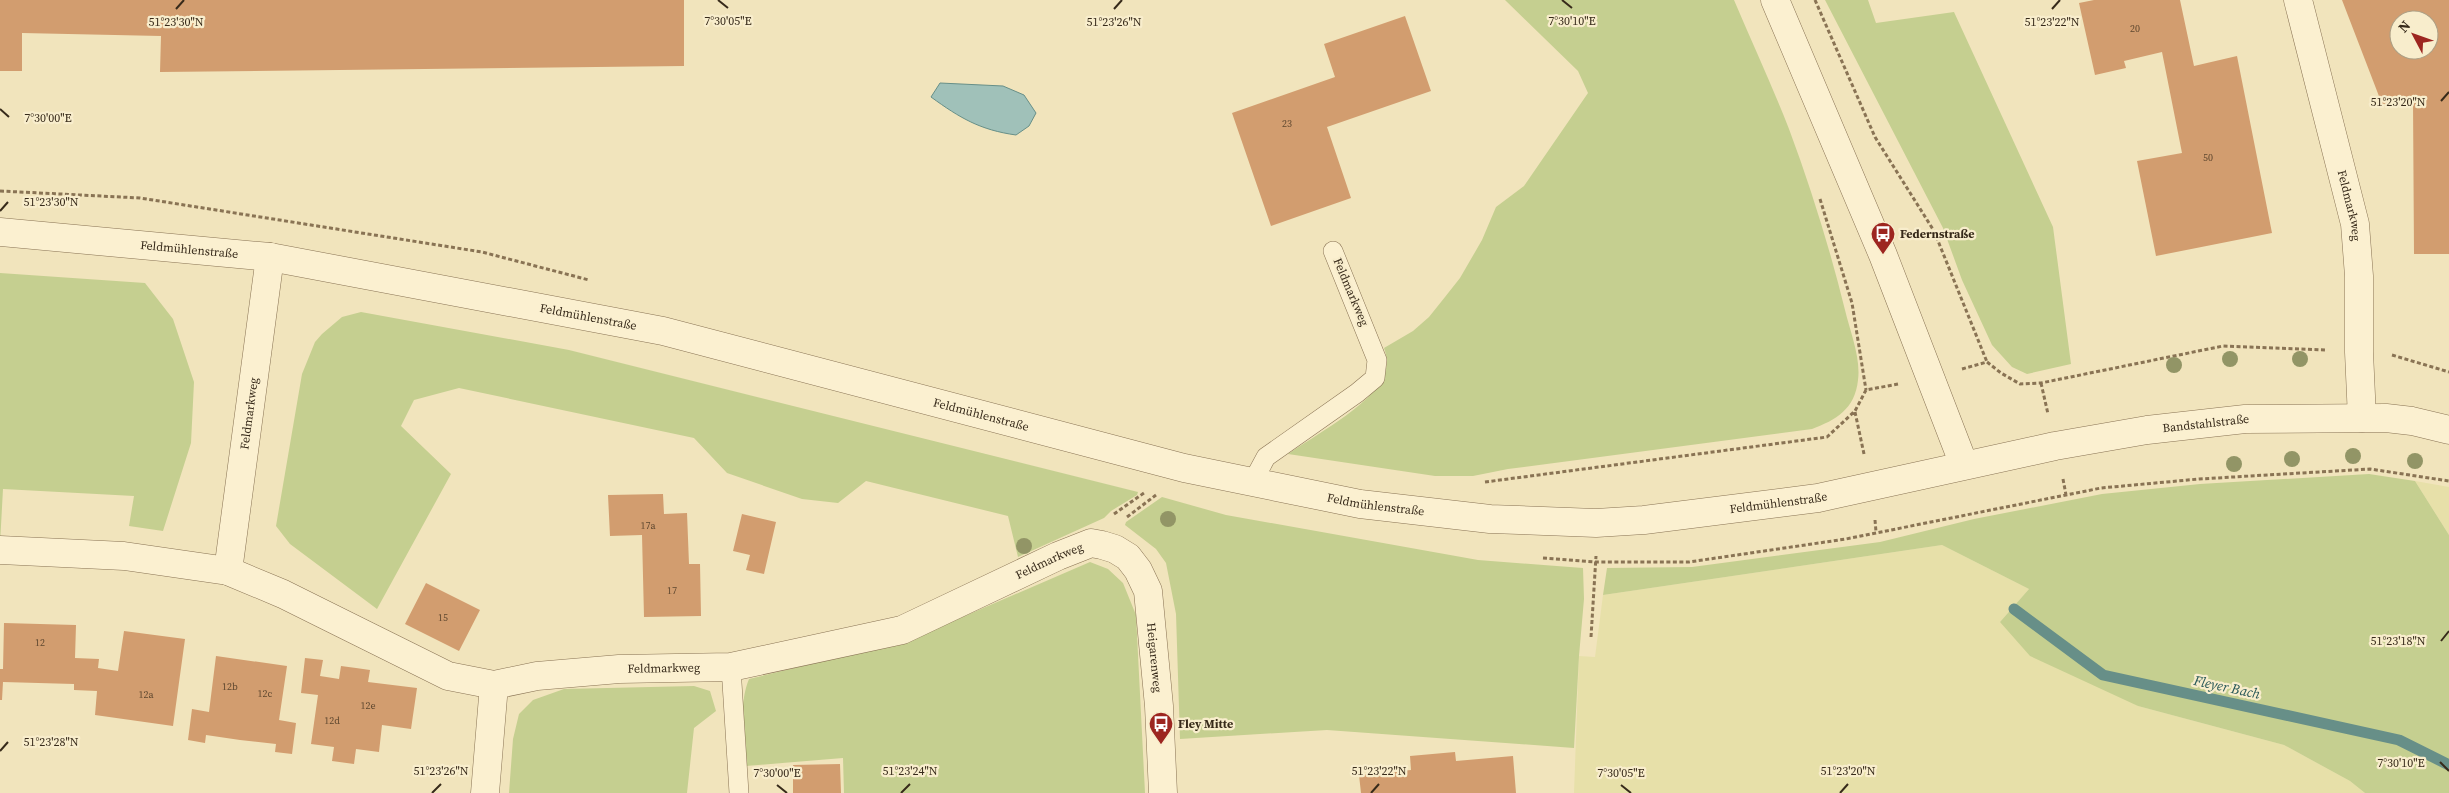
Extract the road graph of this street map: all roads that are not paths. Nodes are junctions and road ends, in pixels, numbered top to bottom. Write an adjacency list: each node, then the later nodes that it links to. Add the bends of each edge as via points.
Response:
1 (1775, 0): 8 (street, via 1883,255)
2 (2298, 0): 6 (street, Feldmarkweg, via 2355,224)
3 (0, 232): 5 (street, Feldmühlenstraße)
4 (1333, 251): 9 (lane, Feldmarkweg, via 1377,360 1375,378 1266,457)
5 (270, 257): 9 (street, Feldmühlenstraße, via 663,331); 12 (street, Feldmarkweg)
6 (2362, 418): 7 (street, Bandstahlstraße, via 2412,421); 8 (street, Bandstahlstraße, via 2245,418 2146,430)
7 (2449, 430)
8 (1964, 465): 9 (street, Feldmühlenstraße, via 1818,498 1596,523 1490,519 1360,504)
9 (1252, 483)
10 (1097, 544): 13 (street, Feldmarkweg, via 1058,556 902,630); 17 (street, Heigarenweg, via 1128,557 1148,591)
11 (0, 550): 12 (street, Feldmarkweg, via 124,556)
12 (228, 571): 14 (street, Feldmarkweg, via 283,594 448,676)
13 (731, 667): 14 (street, Feldmarkweg, via 619,669 536,676); 16 (lane)
14 (494, 685): 15 (street)
15 (485, 793)
16 (740, 793)
17 (1163, 793)

